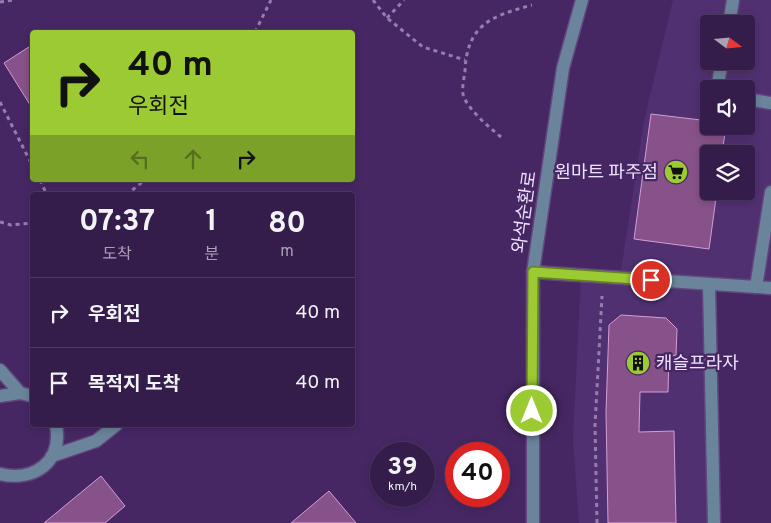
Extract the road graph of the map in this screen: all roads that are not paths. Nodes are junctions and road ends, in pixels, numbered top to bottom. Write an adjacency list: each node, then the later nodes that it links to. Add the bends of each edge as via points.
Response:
1 (582, 0): 7 (street, 와석순환로, via 563,68)
2 (733, 0): 3 (street)
3 (730, 15)
4 (755, 99): 5 (street)
5 (771, 100)
6 (771, 192): 9 (street)
7 (533, 272): 8 (street); 19 (street, 와석순환로)
8 (708, 284): 9 (street); 20 (street)
9 (756, 287): 10 (street)
10 (771, 288)
11 (0, 370): 12 (street)
12 (26, 394): 13 (street)
13 (0, 396)
14 (56, 427): 16 (street, via 57,445)
15 (114, 427): 16 (street, via 96,441)
16 (52, 456): 17 (street, via 35,473 23,477)
17 (6, 476): 18 (street)
18 (0, 486)
19 (533, 523)
20 (714, 523)

